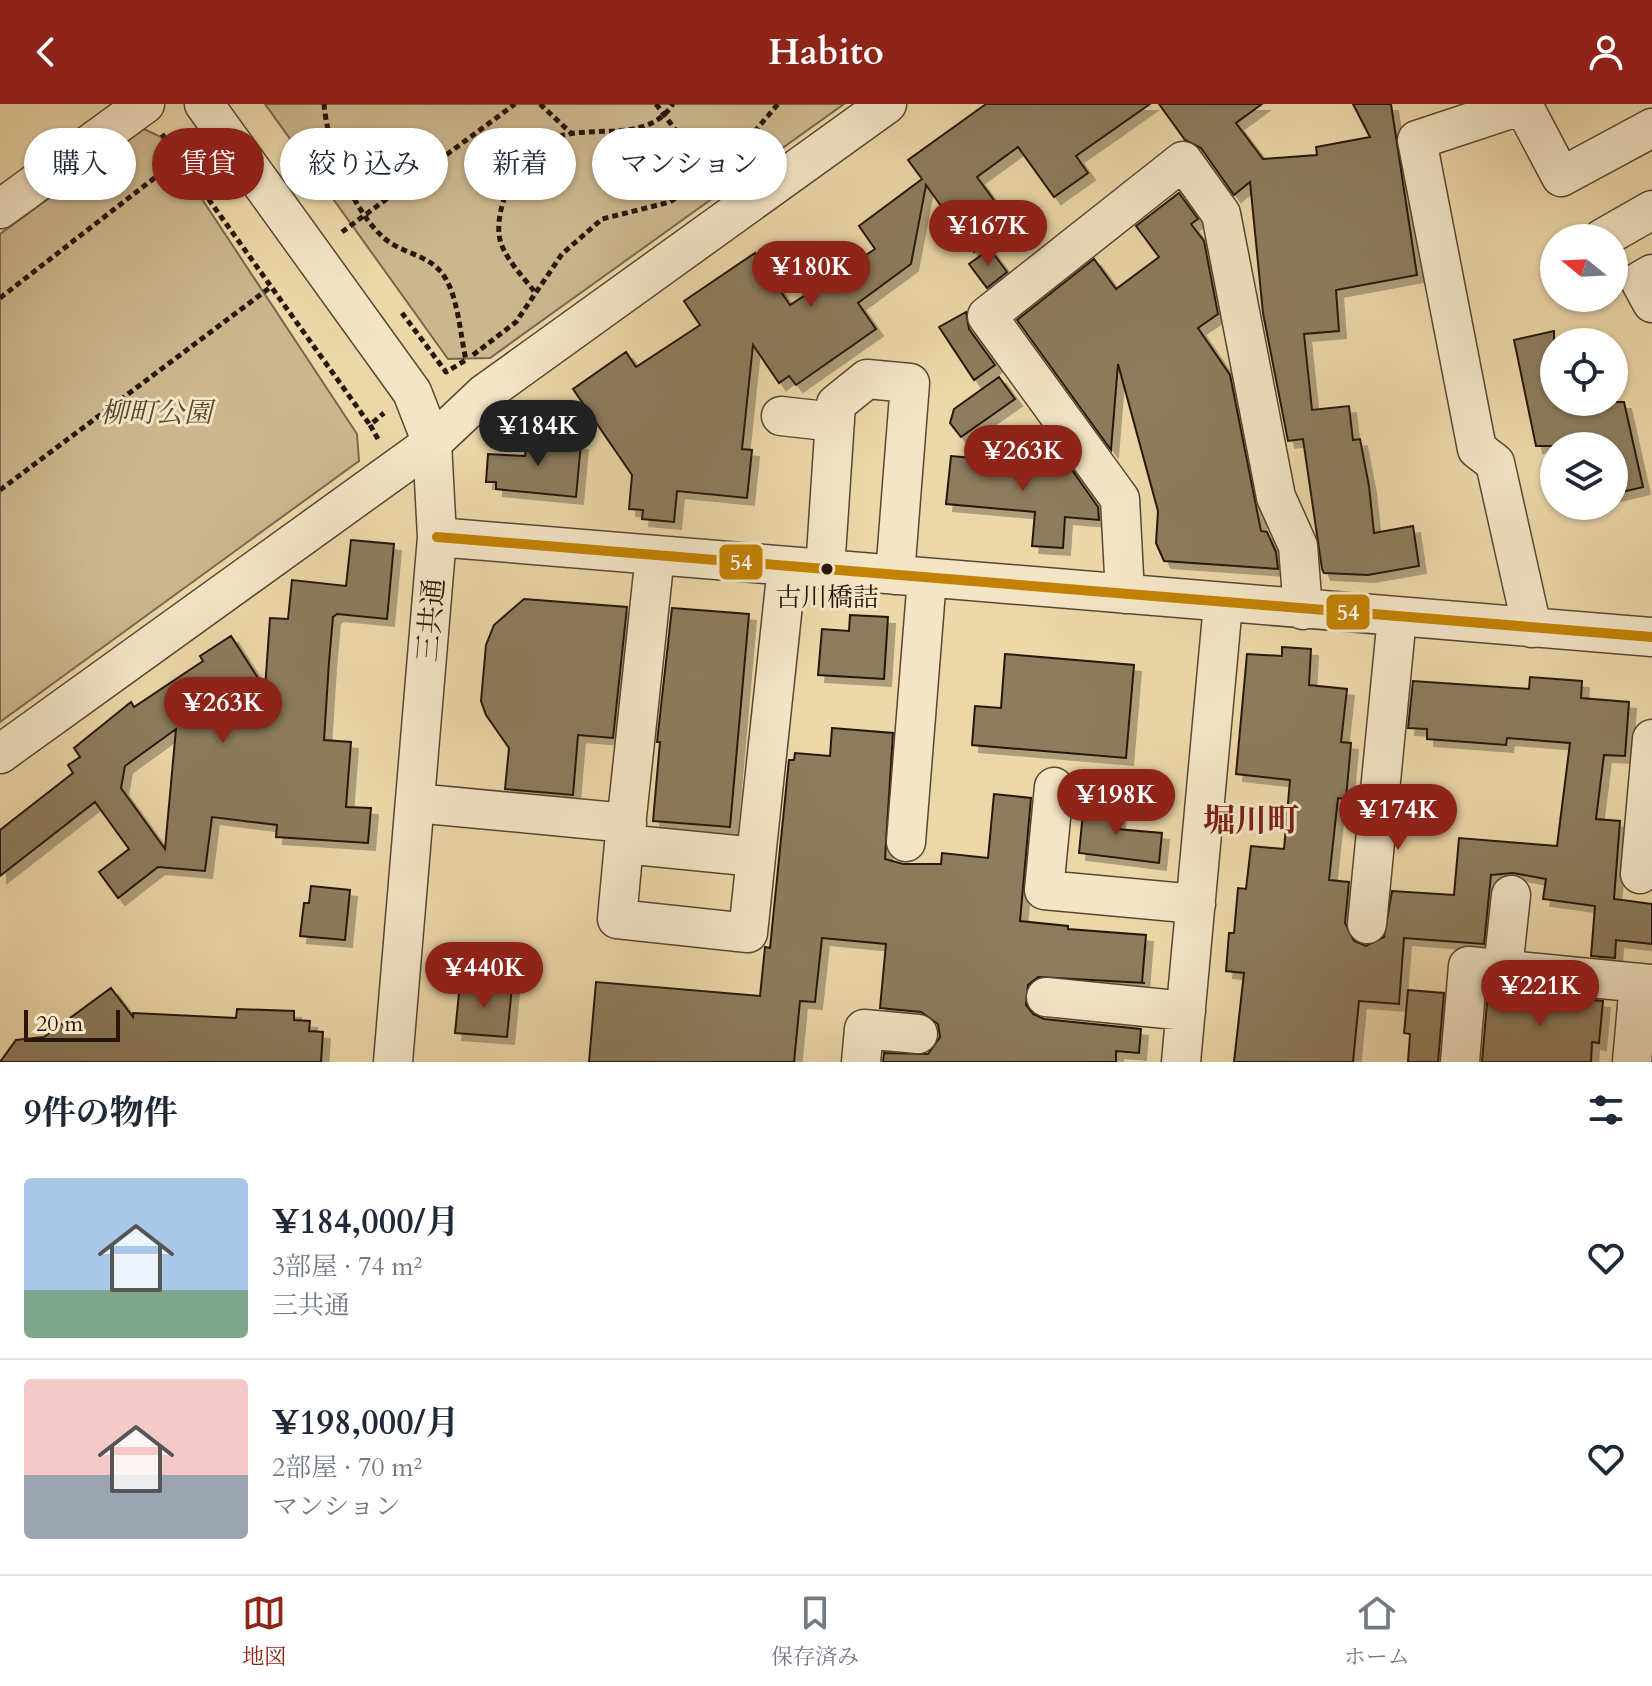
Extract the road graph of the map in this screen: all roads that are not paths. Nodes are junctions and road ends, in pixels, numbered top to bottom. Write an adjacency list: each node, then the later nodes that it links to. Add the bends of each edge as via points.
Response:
1 (887, 104): 13 (street, via 484,394)
2 (1523, 104): 5 (street, via 1561,177); 23 (street, via 1417,140 1477,449 1495,463)
3 (144, 105): 6 (street)
4 (212, 115): 13 (street, 三共通, via 412,392)
5 (1652, 128)
6 (0, 209)
7 (1652, 210): 8 (street)
8 (1628, 224)
9 (1652, 274): 10 (street, via 1640,281)
10 (1652, 303)
11 (781, 416): 12 (street)
12 (835, 422): 17 (street); 18 (street, via 836,404 867,379 910,383)
13 (432, 443): 14 (street, 三共通); 26 (street)
14 (437, 537): 15 (street); 28 (street, 三共通)
15 (655, 555): 16 (street); 29 (street)
16 (787, 567): 17 (street); 31 (street)
17 (825, 570): 18 (street)
18 (911, 577): 19 (street); 30 (street)
19 (1125, 594): 20 (street); 21 (street, via 1120,499 987,316 1183,161 1221,214 1276,497 1298,546)
20 (1223, 604): 21 (street); 34 (street)
21 (1303, 610): 22 (street)
22 (1397, 617): 23 (street); 35 (street)
23 (1532, 628): 24 (street)
24 (1652, 637)
25 (1652, 739): 32 (street)
26 (0, 754)
27 (1054, 787): 34 (street, via 1044,890)
28 (415, 803): 29 (street); 41 (street, 三共通)
29 (626, 833): 31 (street); 31 (street, via 617,919 748,933)
30 (906, 842)
31 (756, 857)
32 (1640, 874)
33 (1511, 895): 36 (street)
34 (1196, 904): 39 (street)
35 (1367, 924)
36 (1486, 968): 37 (street); 44 (street)
37 (1646, 983): 45 (street)
38 (1046, 997): 39 (street)
39 (1186, 1011): 43 (street)
40 (918, 1034): 42 (street, via 864,1029)
41 (393, 1062)
42 (861, 1062)
43 (1181, 1062)
44 (1460, 1062)
45 (1632, 1062)

